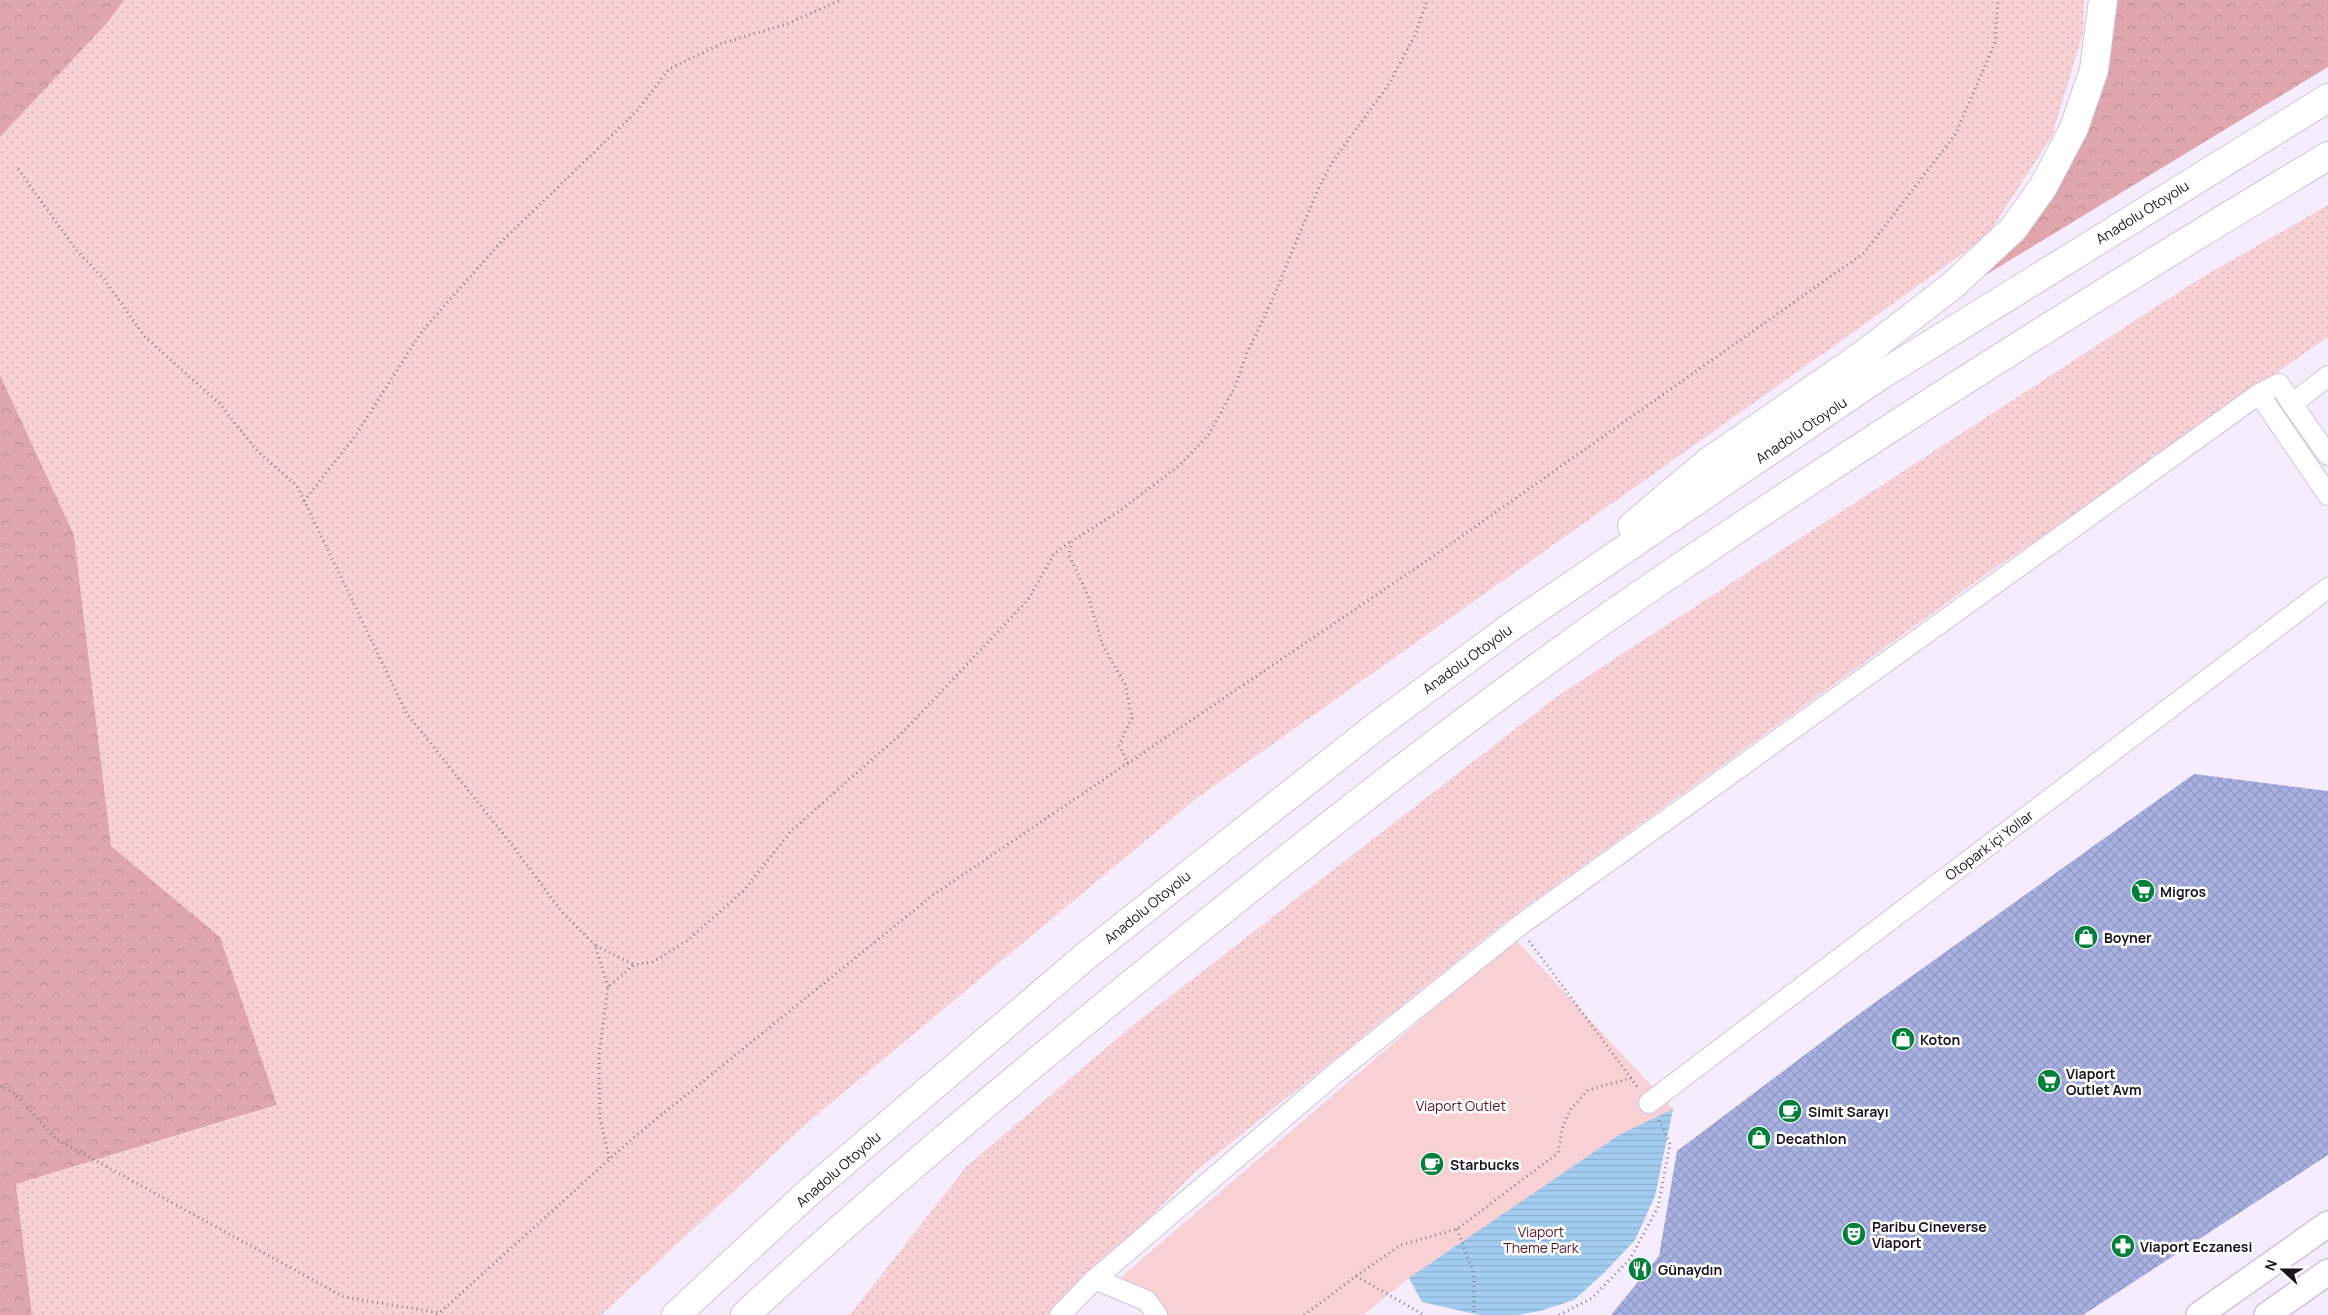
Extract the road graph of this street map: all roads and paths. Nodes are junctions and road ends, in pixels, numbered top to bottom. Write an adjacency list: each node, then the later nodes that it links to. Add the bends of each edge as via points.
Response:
1 (841, 0): 15 (path, via 787,24 723,43 669,69 636,112 502,241 422,331 356,435)
2 (1427, 0): 16 (path, via 1416,33 1389,84 1338,154 1318,189 1234,389 1209,434 1180,465 1118,512)
3 (1998, 0): 19 (path, via 1995,43 1956,135 1864,253 1425,562)
4 (2103, 0): 18 (highway, via 2094,70 2074,128 2043,187 2013,230 1953,285 1864,354 1708,462)
5 (2328, 98): 18 (highway, Anadolu Otoyolu, via 1878,377)
6 (2328, 156): 9 (highway)
7 (18, 169): 15 (path, via 77,252 104,280 145,336 219,402 258,452 297,486)
8 (2328, 179): 9 (highway)
9 (2222, 220): 35 (highway, via 1923,408 1692,559 1442,739 1319,831 1053,1046)
10 (2328, 376): 12 (street)
11 (2259, 394): 12 (street, via 2279,384); 14 (street); 20 (street)
12 (2292, 404): 13 (street)
13 (2328, 455)
14 (2328, 495)
15 (304, 501): 21 (path, via 407,714 509,840 562,912)
16 (1072, 540): 19 (path, via 1069,555 1088,596 1103,646 1125,684 1132,718 1119,745); 22 (path, via 1054,554 1028,600 900,734 792,830 744,890 688,940 653,962)
17 (2328, 588): 26 (street, Otopark içi Yollar)
18 (1512, 626): 34 (highway, Anadolu Otoyolu, via 1269,809 1087,955 808,1193)
19 (1128, 764): 27 (path, via 933,895)
20 (1519, 926): 24 (path); 32 (street, via 1337,1072)
21 (595, 945): 22 (path); 23 (path)
22 (634, 965): 23 (path)
23 (608, 988): 27 (path, via 598,1054 600,1118)
24 (1631, 1078): 26 (path); 29 (path, via 1588,1090 1563,1125 1558,1153)
25 (0, 1086): 33 (path, via 13,1092 56,1139 344,1297)
26 (1649, 1103): 41 (path, via 1670,1144 1658,1207 1630,1259 1592,1298)
27 (610, 1159): 33 (path)
28 (2328, 1224): 42 (main road)
29 (1456, 1229): 31 (path, via 1401,1245); 40 (path, via 1474,1274)
30 (2327, 1274): 43 (main road)
31 (1356, 1276): 38 (path); 39 (path)
32 (1095, 1279): 36 (street); 37 (street, via 1147,1301)
33 (439, 1314)
34 (676, 1315)
35 (745, 1315)
36 (1060, 1315)
37 (1157, 1315)
38 (1304, 1315)
39 (1424, 1315)
40 (1474, 1315)
41 (1559, 1315)
42 (2199, 1315)
43 (2267, 1315)

